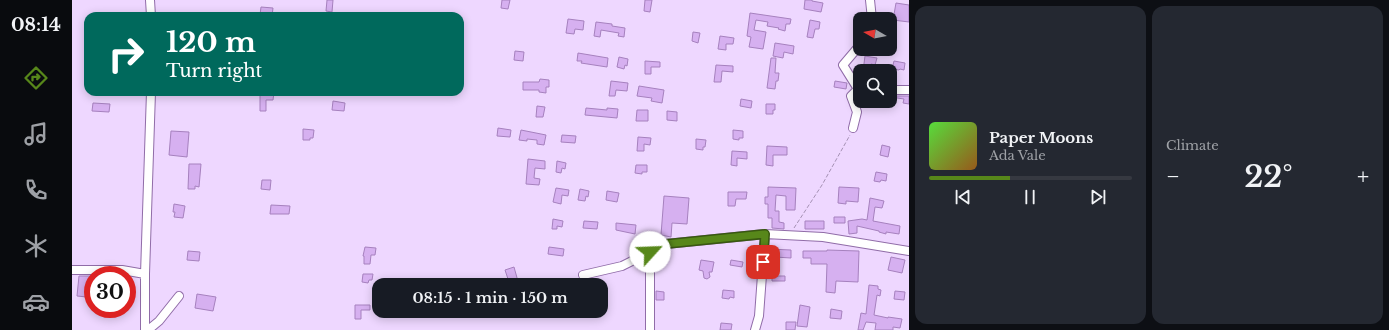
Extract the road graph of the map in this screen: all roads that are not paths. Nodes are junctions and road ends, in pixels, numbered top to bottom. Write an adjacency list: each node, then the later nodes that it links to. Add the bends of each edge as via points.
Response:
1 (150, 0): 3 (street)
2 (870, 0): 4 (street)
3 (151, 12)
4 (871, 12)
5 (853, 53): 6 (street, via 843,65)
6 (853, 80)
7 (897, 90): 8 (street)
8 (909, 90)
9 (151, 96): 16 (street)
10 (856, 108): 11 (street)
11 (853, 128)
12 (765, 234): 13 (street, via 823,237); 14 (street, via 666,244); 22 (street, via 759,316)
13 (909, 251)
14 (650, 252): 17 (street, via 622,266); 21 (street)
15 (72, 270): 16 (street, via 122,270)
16 (146, 274): 19 (street)
17 (583, 275)
18 (179, 296): 20 (street)
19 (145, 330)
20 (148, 330)
21 (650, 330)
22 (755, 330)

